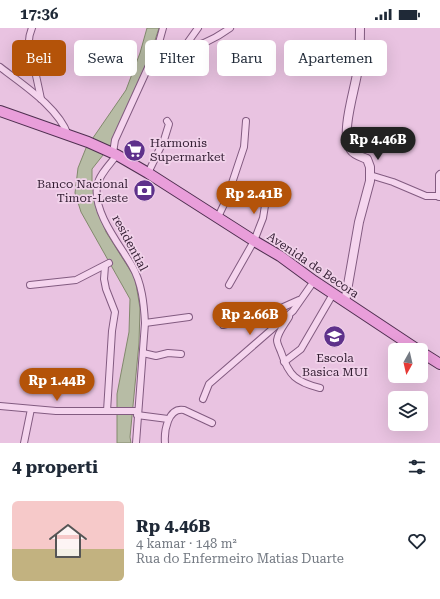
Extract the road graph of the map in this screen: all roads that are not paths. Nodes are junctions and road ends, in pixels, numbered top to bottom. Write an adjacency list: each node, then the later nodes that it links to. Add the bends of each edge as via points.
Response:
1 (32, 28): 11 (street, via 28,46)
2 (162, 28): 6 (street)
3 (198, 28): 7 (street)
4 (230, 28): 8 (street)
5 (360, 28): 19 (street, via 360,58 346,132 350,150 367,159)
6 (159, 40)
7 (189, 40)
8 (209, 41)
9 (0, 67): 11 (street)
10 (145, 74): 16 (street, via 115,140)
11 (41, 99): 15 (street)
12 (0, 111): 15 (main road)
13 (167, 121): 17 (street, via 169,124 164,140)
14 (246, 121): 22 (street, via 244,147)
15 (68, 135): 16 (main road, Avenida de Becora)
16 (113, 153): 17 (main road, Avenida de Becora); 32 (street, residential, via 98,182 98,198 111,234 133,267 141,288)
17 (148, 173): 22 (main road, Avenida de Becora)
18 (440, 174): 21 (street)
19 (370, 175): 21 (street, via 426,196); 29 (street, via 352,256)
20 (267, 193): 23 (street, via 263,218)
21 (439, 196)
22 (218, 217): 23 (main road, Avenida de Becora)
23 (254, 241): 24 (main road, Avenida de Becora); 26 (street)
24 (314, 281): 27 (main road, Avenida de Becora); 28 (street)
25 (30, 285): 44 (street, via 76,280 107,264 104,279 115,312 112,330)
26 (229, 285)
27 (333, 294): 29 (main road, Avenida de Becora); 38 (street, via 301,349)
28 (301, 300): 30 (street); 33 (street, via 270,313)
29 (345, 302): 34 (main road, Avenida de Becora)
30 (293, 311): 38 (street, via 277,341); 41 (street, via 209,384)
31 (189, 317): 32 (street)
32 (146, 323): 35 (street, residential)
33 (223, 325)
34 (407, 343)
35 (143, 353): 36 (street, via 156,356 168,353); 45 (street, residential)
36 (181, 354)
37 (428, 356): 39 (main road)
38 (284, 362): 40 (street, via 296,379)
39 (440, 364)
40 (320, 388)
41 (203, 398)
42 (0, 406): 43 (street)
43 (31, 409): 44 (street); 48 (street)
44 (110, 411): 45 (street)
45 (136, 412): 46 (street); 49 (street, residential)
46 (168, 418): 47 (street, via 175,411 182,409); 50 (street)
47 (212, 423)
48 (24, 443)
49 (136, 443)
50 (165, 443)

